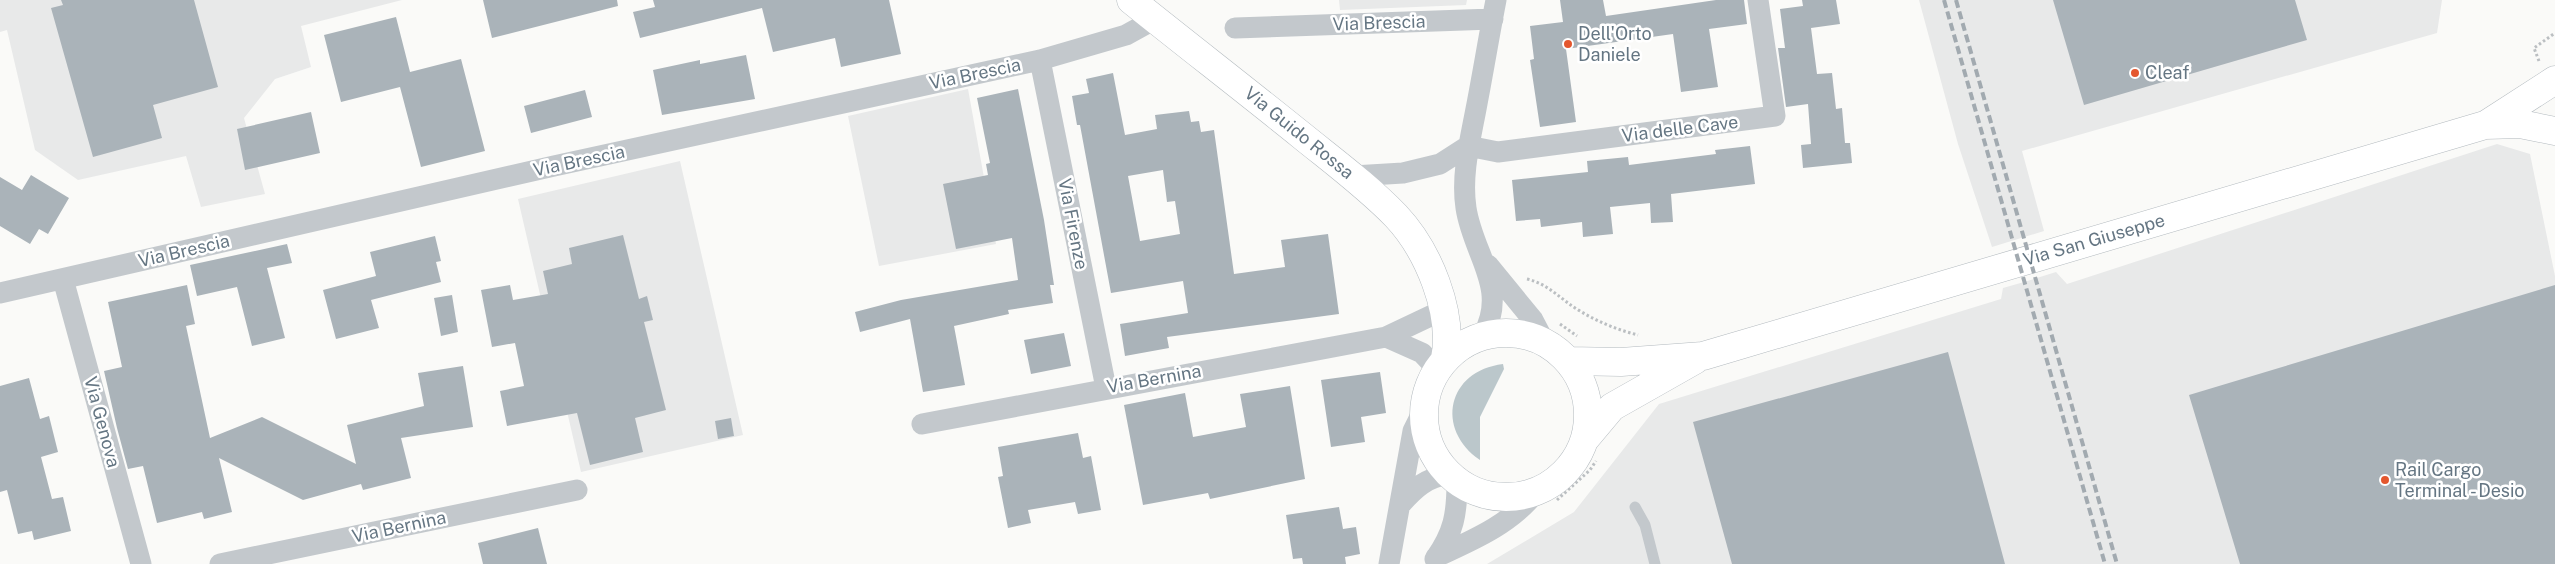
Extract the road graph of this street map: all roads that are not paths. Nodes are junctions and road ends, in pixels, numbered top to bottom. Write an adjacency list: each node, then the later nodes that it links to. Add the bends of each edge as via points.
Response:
1 (1131, 0): 4 (street, Via Guido Rossa)
2 (1758, 0): 11 (street, Via delle Cave, via 1775,116 1498,152)
3 (1495, 10): 5 (street, Via Brescia); 11 (street)
4 (1154, 19): 6 (street, Via Brescia, via 1126,35); 12 (street, Via Guido Rossa)
5 (1235, 28)
6 (1040, 60): 14 (street, Via Brescia, via 554,166); 23 (street, Via Firenze)
7 (2550, 77): 8 (street, Via San Giuseppe); 9 (street, via 2549,107)
8 (2486, 125): 10 (street, Via San Giuseppe, via 2520,124); 20 (street, Via San Giuseppe)
9 (2555, 126)
10 (2555, 131)
11 (1468, 146): 12 (street, via 1440,164 1403,173); 13 (street, via 1466,208)
12 (1353, 176): 16 (street, Via Guido Rossa, via 1397,217 1408,232 1427,266)
13 (1480, 255): 17 (street, via 1533,320); 18 (street, via 1494,296 1492,316)
14 (63, 279): 15 (street, Via Brescia); 33 (street, Via Genova)
15 (0, 293)
16 (1440, 301): 18 (street, Via Guido Rossa); 19 (street, Via Bernina); 22 (street, Via Guido Rossa, via 1448,344)
17 (1551, 332): 18 (street, via 1529,336 1502,332); 21 (street)
18 (1481, 336): 22 (street, via 1454,350)
19 (1386, 337): 22 (street); 23 (street, Via Bernina)
20 (1703, 356): 21 (street, Via San Giuseppe, via 1621,362); 26 (street, Via San Giuseppe, via 1612,407)
21 (1569, 361): 26 (street, via 1585,391)
22 (1441, 364): 24 (street, via 1425,397)
23 (1106, 388): 25 (street, Via Bernina)
24 (1423, 411): 27 (street, via 1430,448); 30 (street, via 1413,431)
25 (922, 424)
26 (1592, 446): 29 (street)
27 (1452, 478): 29 (street, via 1476,492 1497,497); 30 (street, via 1426,480); 32 (street, via 1457,503 1452,533)
28 (577, 490): 34 (street, Via Bernina)
29 (1544, 498): 32 (street)
30 (1401, 504): 35 (street)
31 (1635, 507): 36 (lane, via 1645,526)
32 (1434, 560)
33 (141, 564)
34 (220, 564)
35 (1389, 564)
36 (1655, 564)

